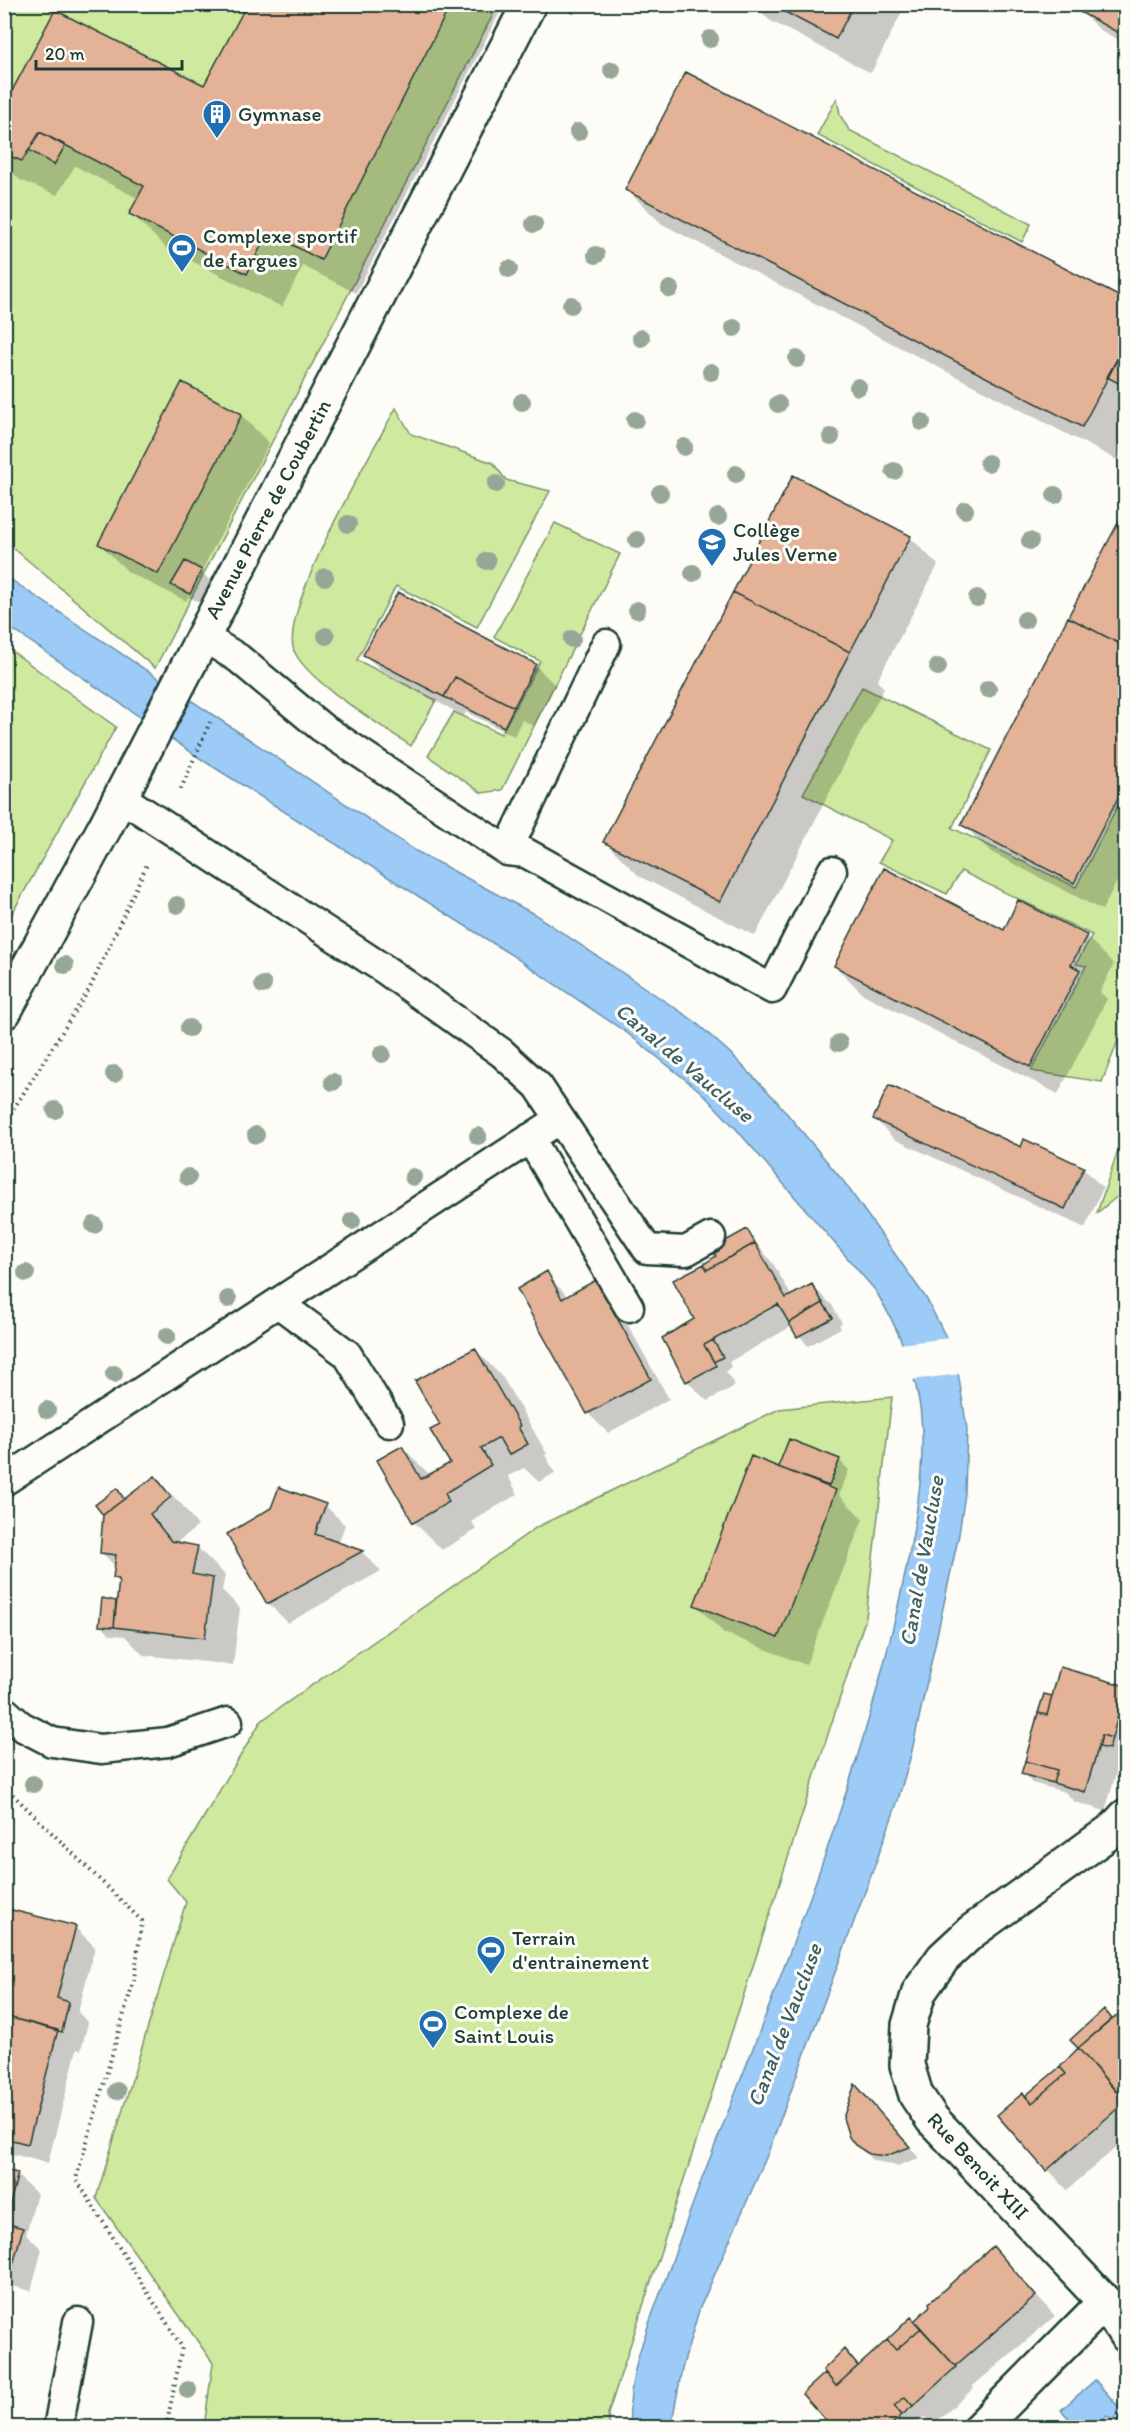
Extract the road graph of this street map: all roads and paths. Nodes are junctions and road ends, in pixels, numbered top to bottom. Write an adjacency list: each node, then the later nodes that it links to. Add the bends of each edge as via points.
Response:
1 (529, 4): 2 (street, Avenue Pierre de Coubertin)
2 (202, 636): 4 (street, Avenue Pierre de Coubertin); 5 (lane, via 238,658 321,727)
3 (606, 644): 5 (lane)
4 (119, 795): 7 (street, Avenue Pierre de Coubertin); 8 (lane, via 387,971 502,1053 538,1086)
5 (507, 851): 6 (lane, via 526,853 772,988)
6 (832, 871)
7 (4, 1012)
8 (560, 1119): 9 (lane); 10 (lane, via 647,1249 686,1251)
9 (530, 1138): 11 (lane); 12 (lane)
10 (711, 1237)
11 (278, 1303): 13 (lane, via 347,1354); 14 (lane)
12 (629, 1307)
13 (389, 1423)
14 (4, 1481)
15 (4, 1711): 16 (lane, via 21,1726 52,1742 101,1749 168,1742)
16 (228, 1722)
17 (4, 1786): 23 (path, via 142,1922 134,1979 76,2179 182,2347)
18 (1125, 1816): 19 (street, Rue Benoit XIII, via 1113,1829 971,1932 943,1958 919,1992 909,2025 907,2065 916,2095 932,2119)
19 (1105, 2301): 21 (street, Rue Benoit XIII); 24 (street)
20 (78, 2322): 22 (lane)
21 (1125, 2335)
22 (58, 2427)
23 (166, 2427)
24 (980, 2427)

